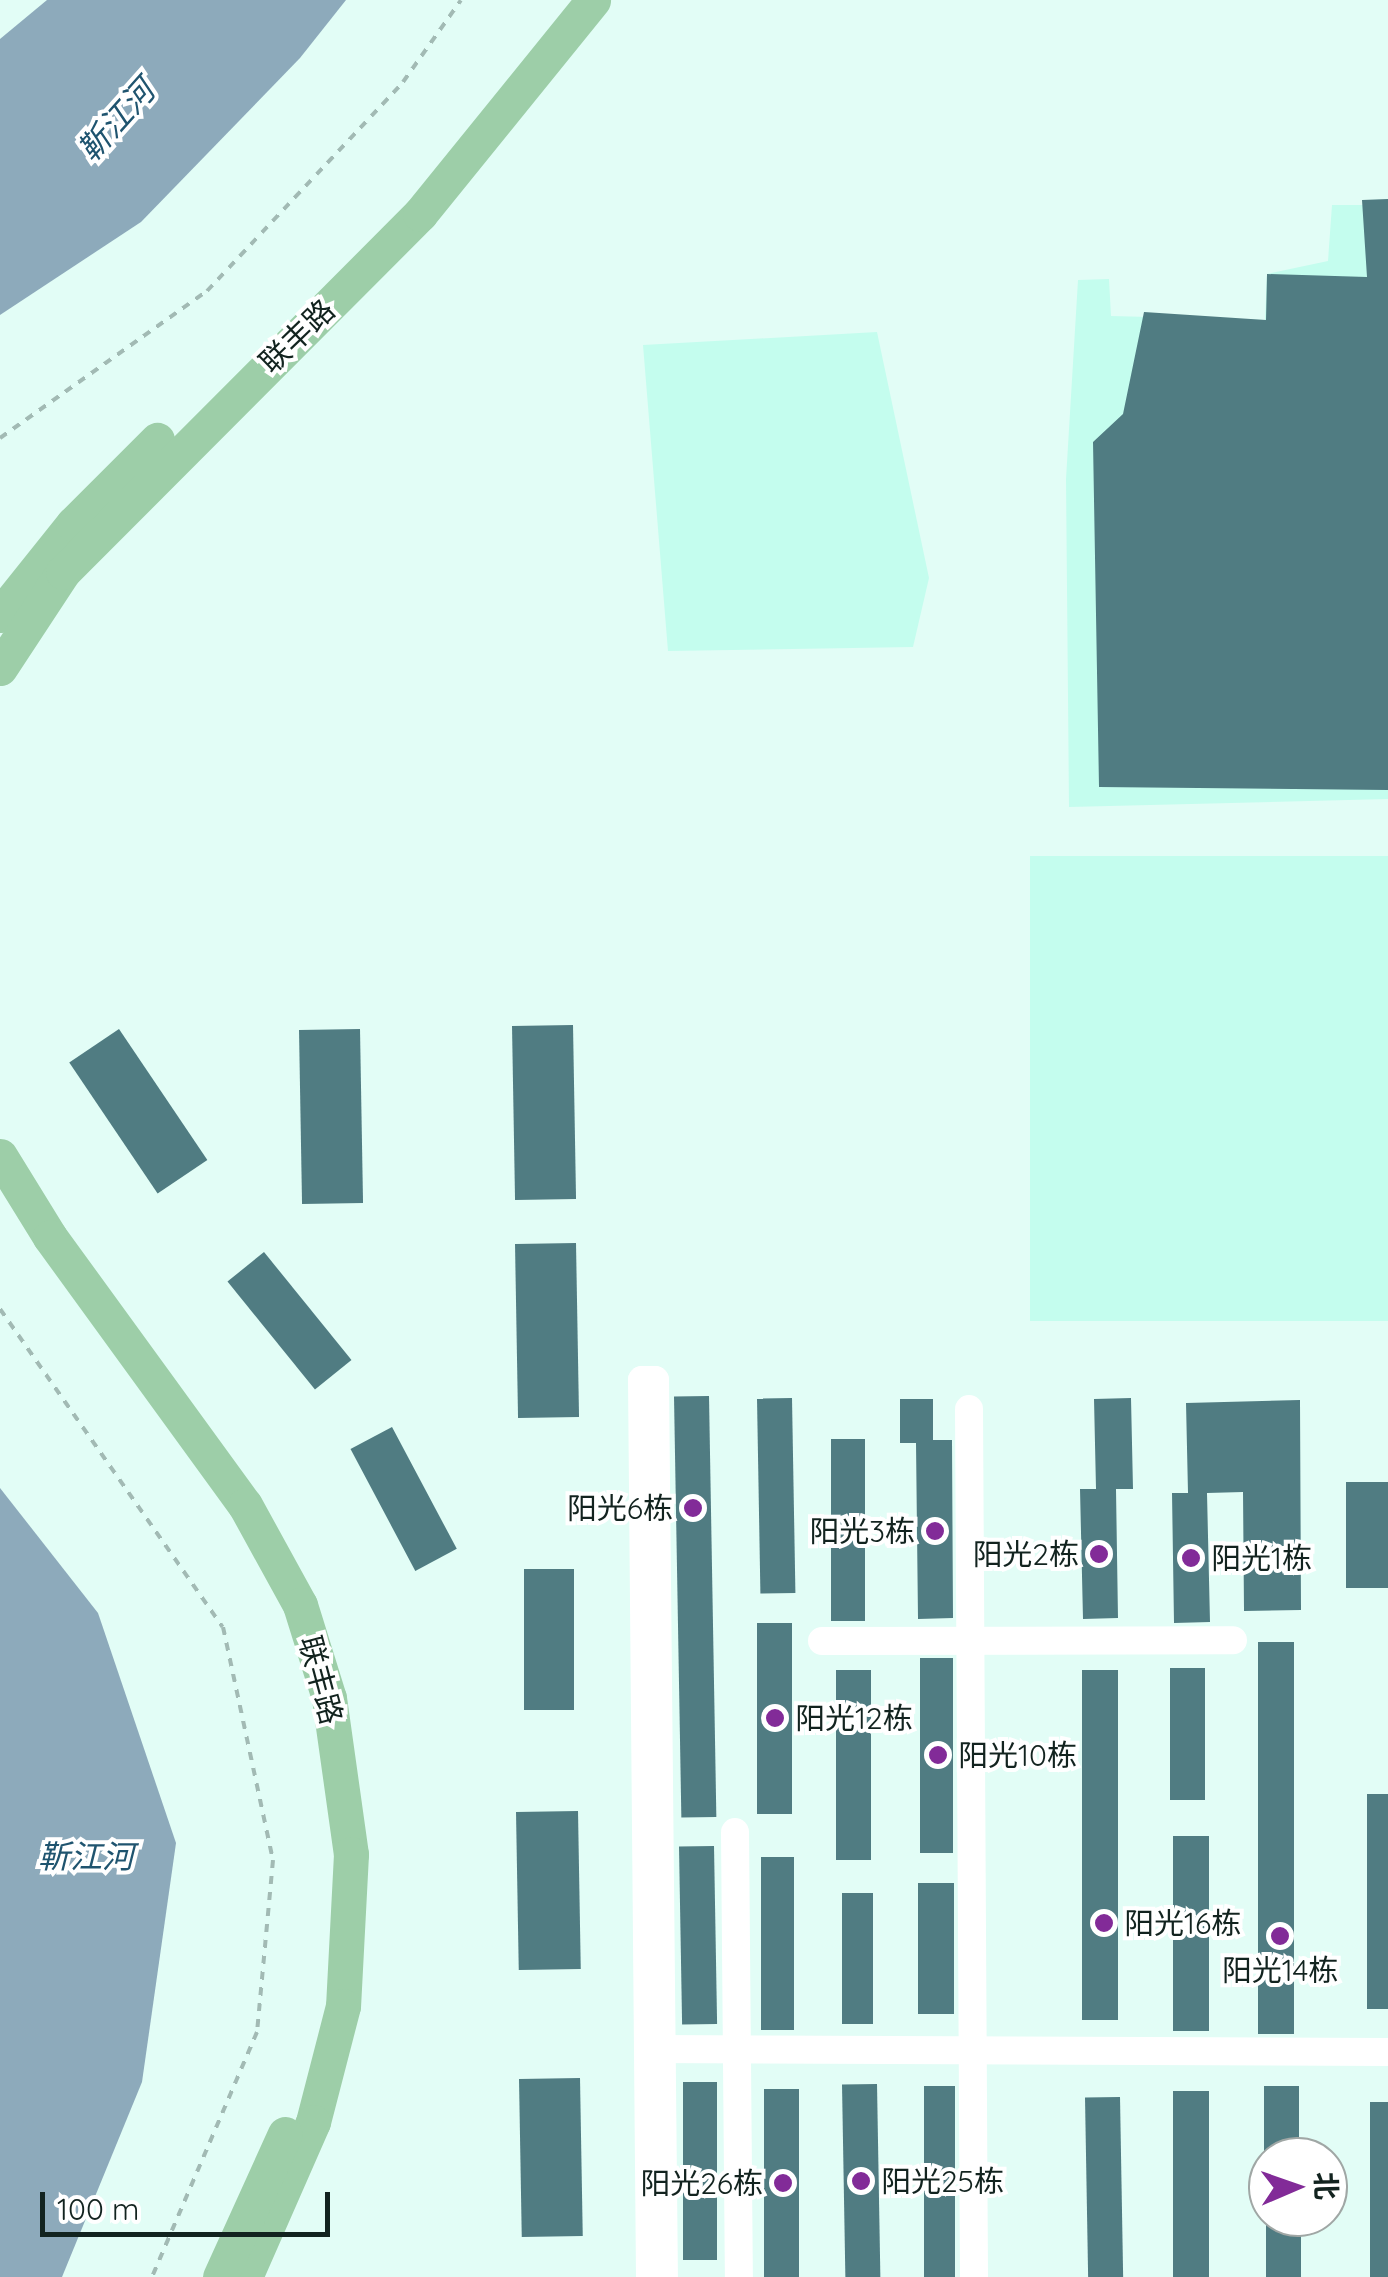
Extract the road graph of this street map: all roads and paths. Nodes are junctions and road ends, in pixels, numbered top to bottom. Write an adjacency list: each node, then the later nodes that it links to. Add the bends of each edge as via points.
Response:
1 (461, 0): 4 (path, via 403,82 207,290)
2 (565, 0): 5 (main road, 联丰路, via 394,209 73,524)
3 (592, 0): 6 (main road, 联丰路, via 420,214 63,572)
4 (0, 438)
5 (0, 616)
6 (0, 668)
7 (0, 1156): 21 (main road, 联丰路, via 50,1237 245,1505 300,1606 329,1698 351,1854 343,2006 313,2122)
8 (0, 1202): 20 (main road, 联丰路, via 221,1503 277,1609 319,1748 331,1912 318,2022 282,2142)
9 (0, 1309): 19 (path, via 223,1627 273,1860 257,2032)
10 (969, 1409): 11 (street)
11 (970, 1640): 12 (street); 13 (street); 17 (street)
12 (1233, 1640)
13 (822, 1641)
14 (734, 1832): 16 (street)
15 (655, 2049): 15 (street, via 656,1380 642,1380); 16 (street); 22 (street); 23 (street)
16 (736, 2050): 17 (street); 24 (street)
17 (972, 2051): 18 (street); 25 (street)
18 (1388, 2052)
19 (152, 2277)
20 (220, 2277)
21 (245, 2277)
22 (650, 2277)
23 (664, 2277)
24 (739, 2277)
25 (974, 2277)

